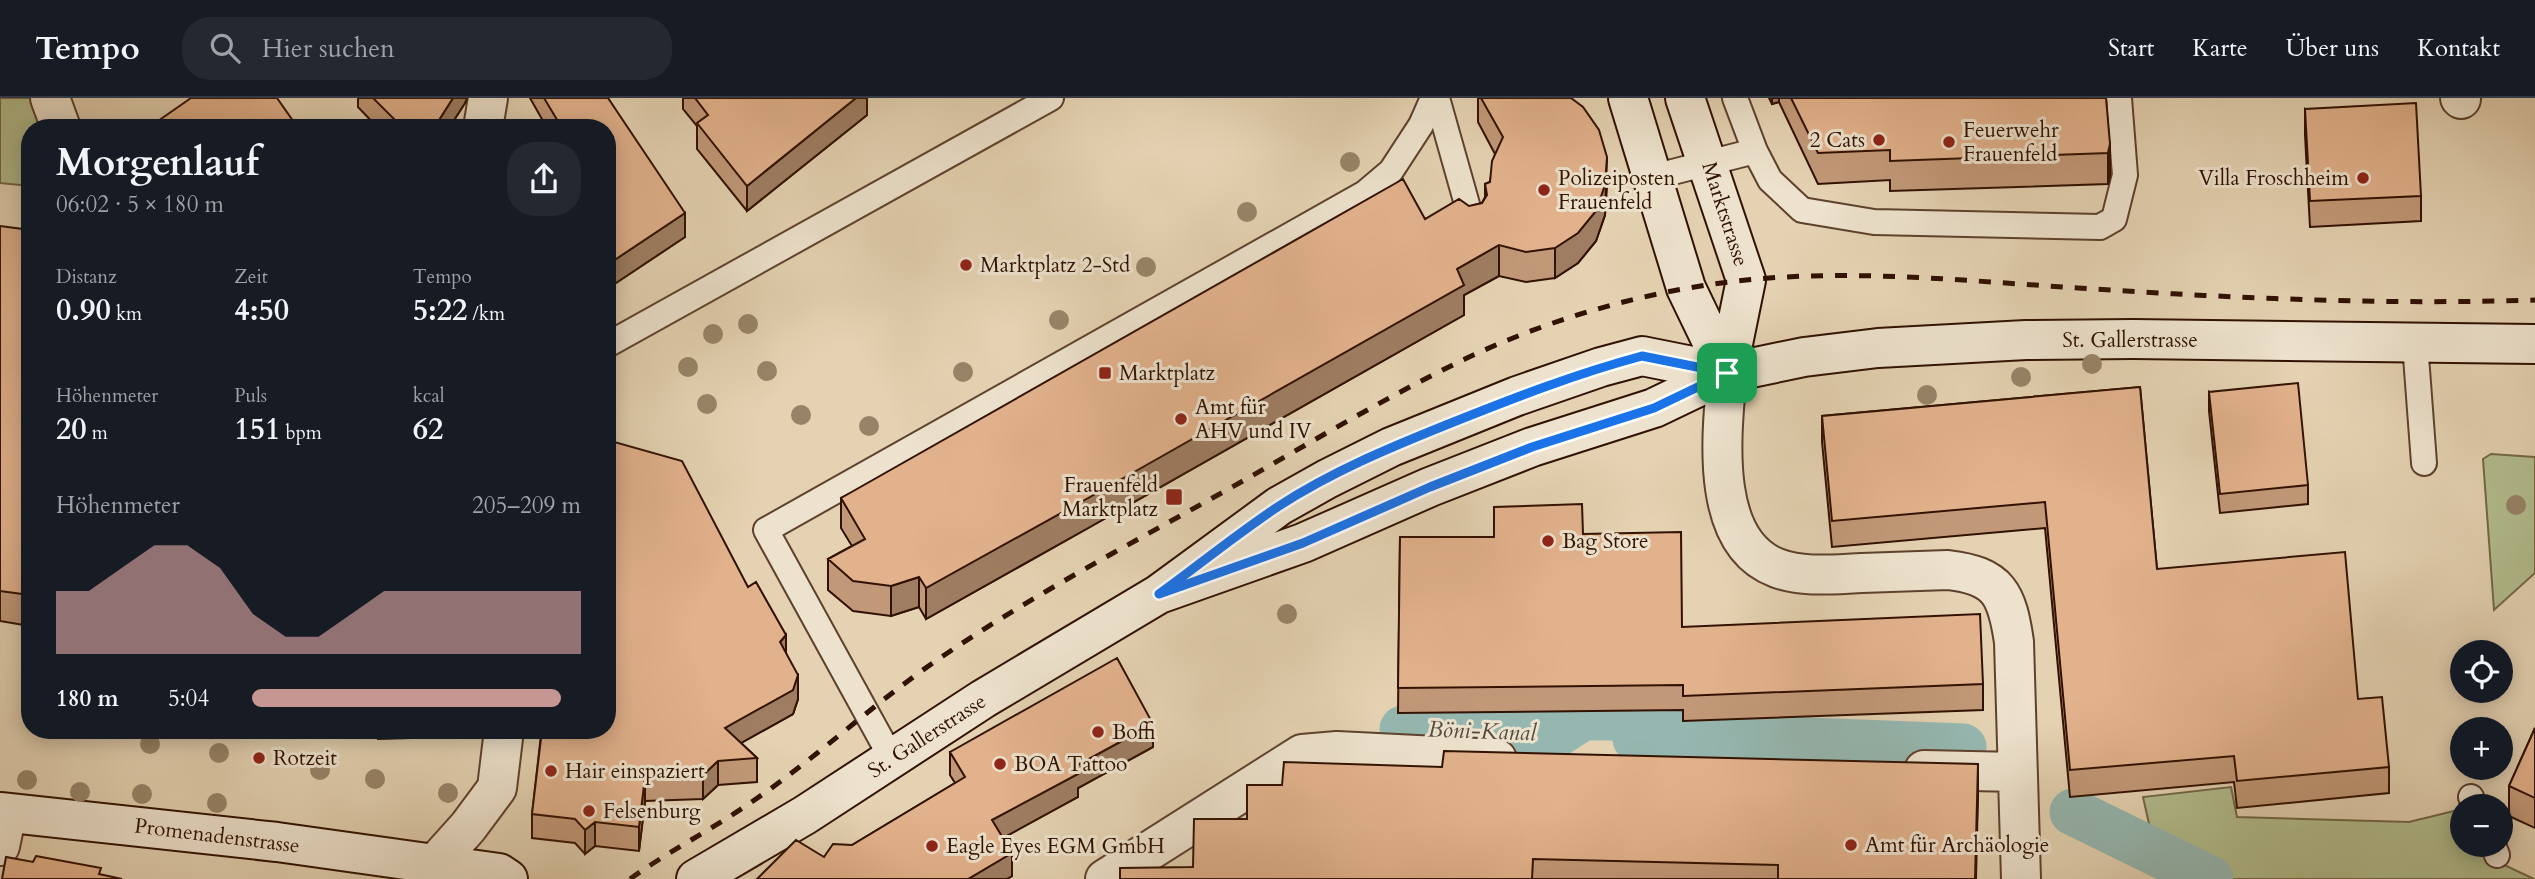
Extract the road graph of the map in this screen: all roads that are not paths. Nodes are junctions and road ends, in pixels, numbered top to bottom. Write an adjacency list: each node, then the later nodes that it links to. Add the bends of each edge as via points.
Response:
1 (50, 98): 9 (main road)
2 (488, 98): 10 (main road)
3 (1051, 98): 15 (lane)
4 (1435, 98): 14 (lane); 22 (lane, via 1391,171 1365,193 766,530)
5 (1628, 98): 13 (main road)
6 (1685, 98): 12 (main road, Marktstrasse)
7 (1735, 98): 11 (lane)
8 (2119, 98): 11 (lane, via 2125,174 2114,219 2100,227 1874,222 1802,210 1770,180)
9 (58, 119)
10 (484, 119)
11 (1755, 151): 12 (lane)
12 (1709, 163): 13 (lane); 18 (main road, Marktstrasse, via 1746,280)
13 (1653, 177): 18 (main road, via 1686,288)
14 (1472, 222)
15 (616, 340)
16 (2415, 343): 17 (main road, St. Gallerstrasse); 18 (main road, St. Gallerstrasse, via 2133,339 1952,343 1804,357); 19 (lane)
17 (2535, 344)
18 (1727, 373): 20 (main road, St. Gallerstrasse, via 1654,408 1532,447 1303,543); 20 (main road, St. Gallerstrasse, via 1642,356 1517,396 1391,447 1327,479 1279,506); 25 (main road, Marktstrasse, via 1721,439 1726,491 1735,528 1761,560 1806,574 1970,573 1986,579 2000,593 2014,642)
19 (2424, 463)
20 (1159, 594): 22 (main road, St. Gallerstrasse)
21 (503, 739): 27 (main road, via 497,788)
22 (892, 759): 29 (main road, St. Gallerstrasse)
23 (1535, 760): 30 (main road, via 1337,751 1302,754)
24 (1896, 769): 25 (main road)
25 (2017, 772): 31 (main road, Marktstrasse)
26 (2, 824): 27 (main road, Promenadenstrasse, via 277,842)
27 (437, 872): 28 (main road, Promenadenstrasse, via 499,873)
28 (508, 879)
29 (696, 879)
30 (1105, 879)
31 (2021, 879)

